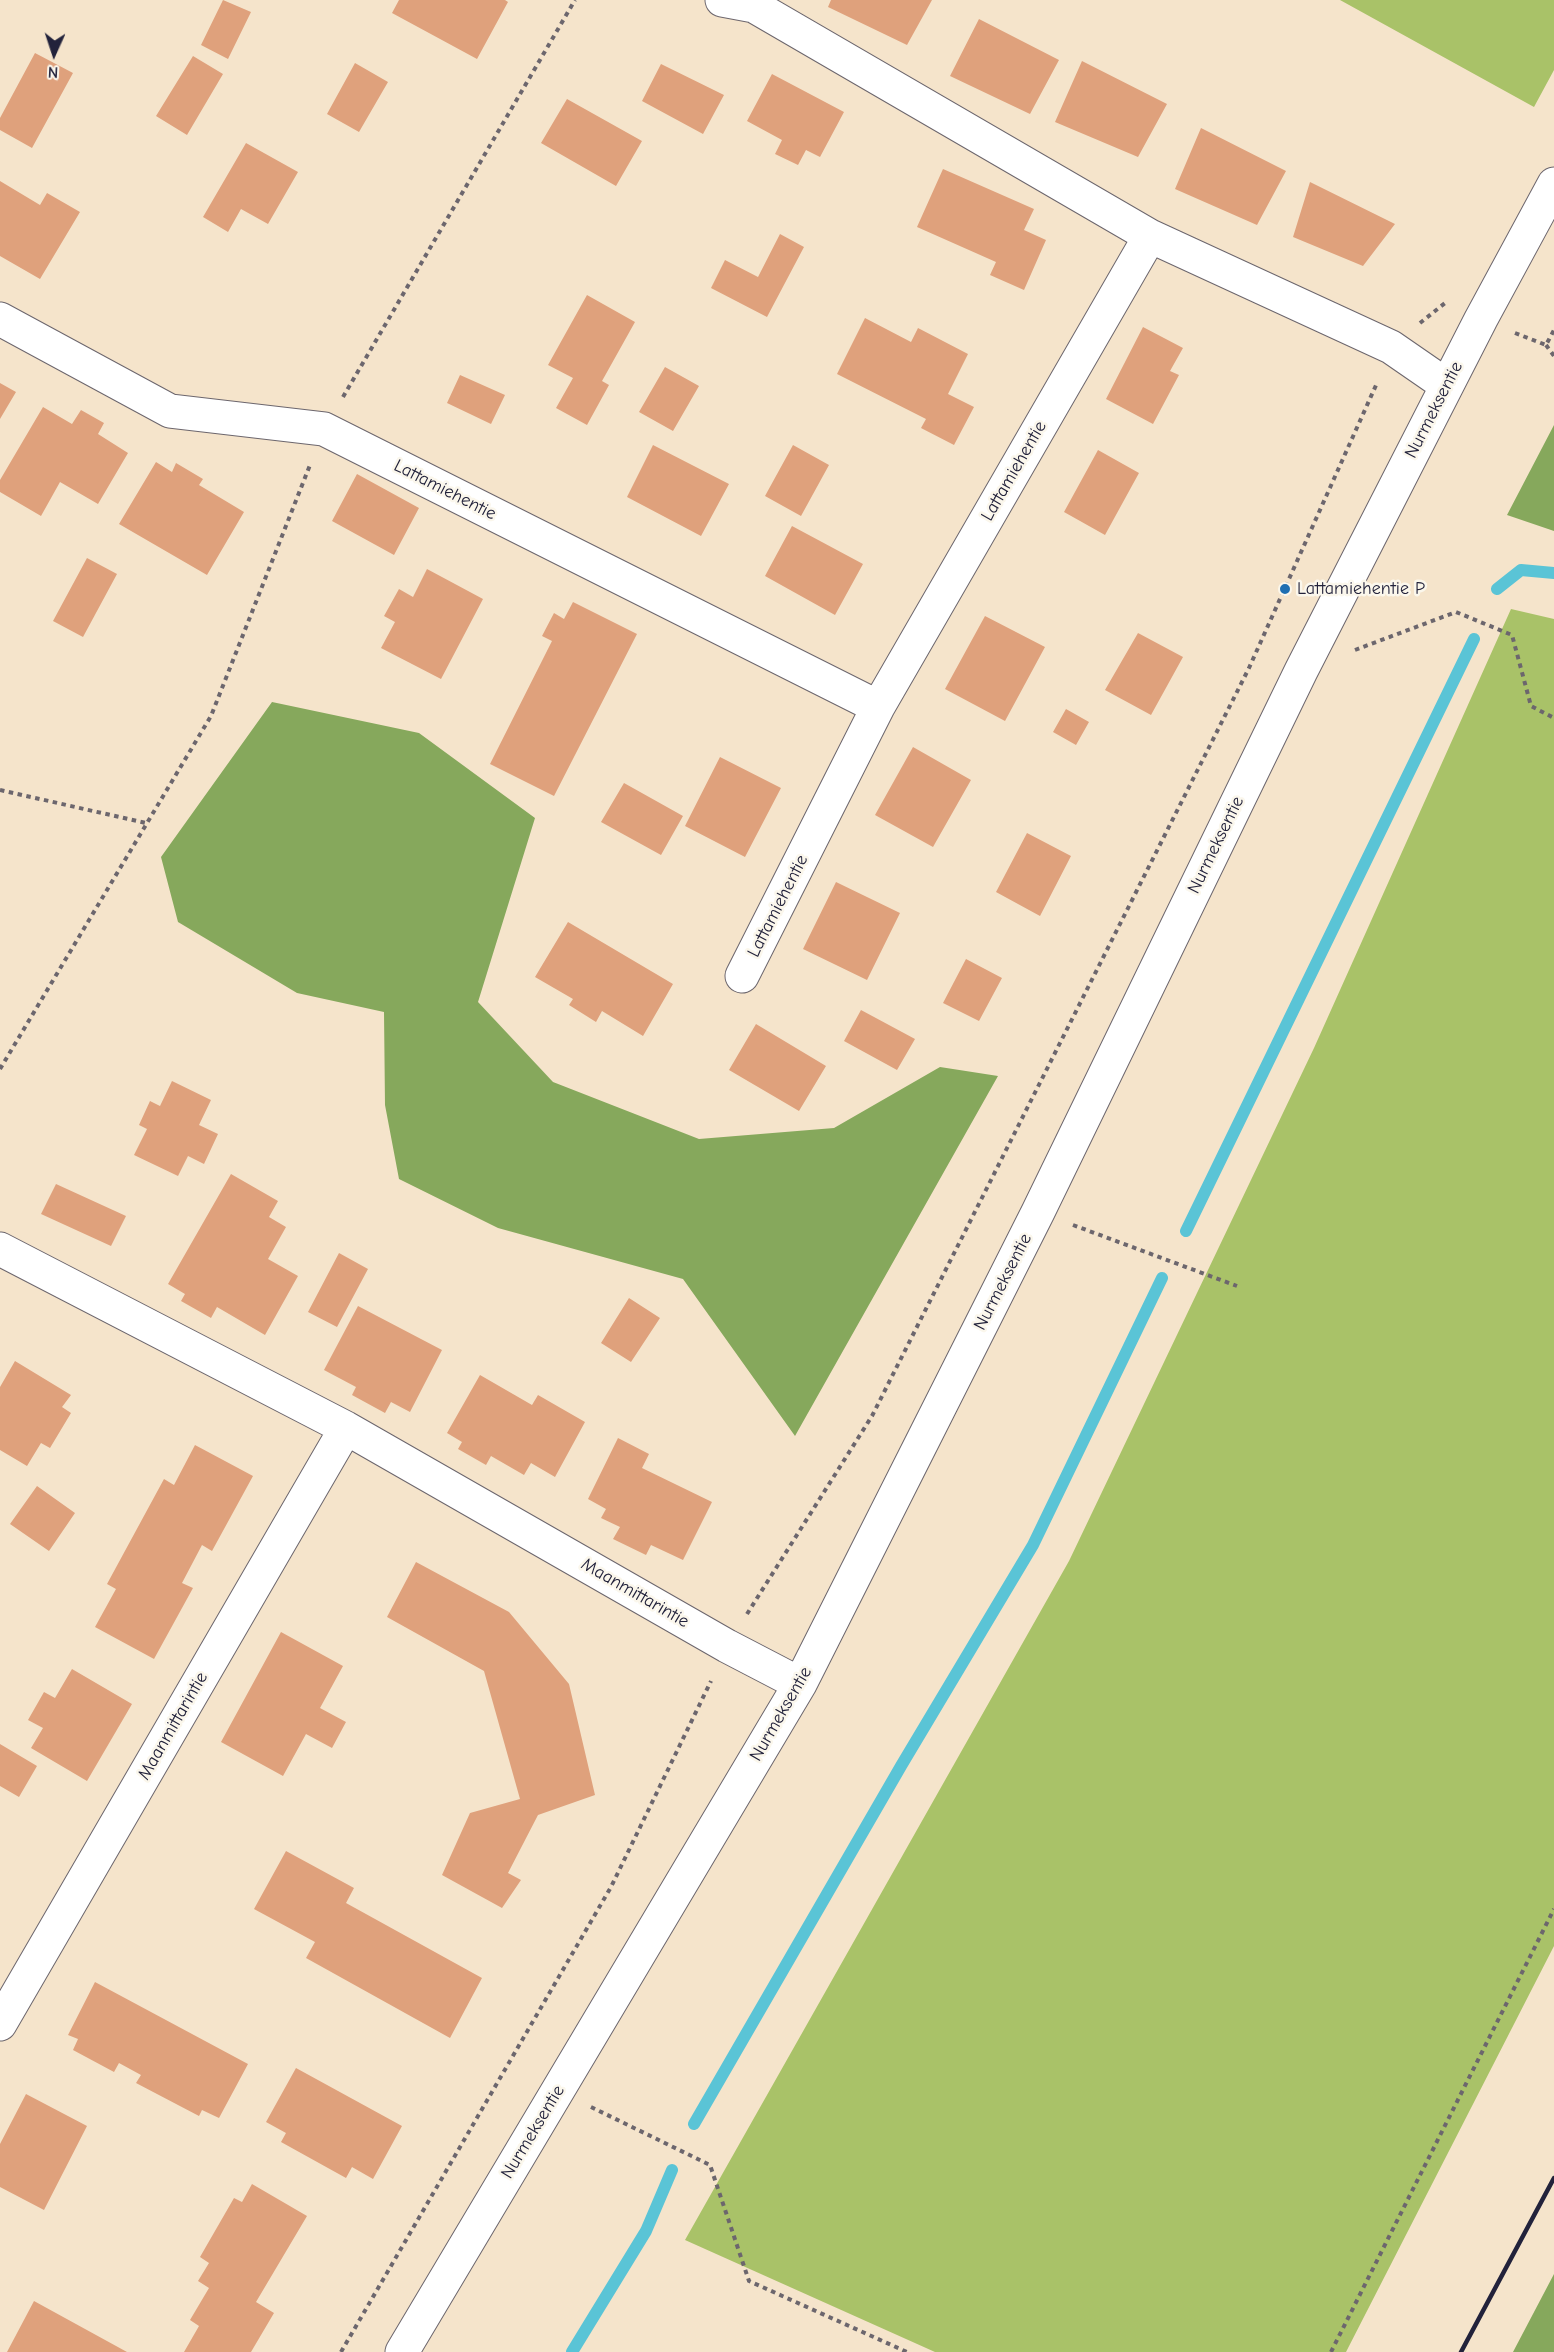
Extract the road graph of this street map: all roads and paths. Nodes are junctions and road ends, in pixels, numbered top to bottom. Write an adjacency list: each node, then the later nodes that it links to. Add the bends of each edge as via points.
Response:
1 (575, 0): 12 (path)
2 (722, 0): 4 (street, via 754,6)
3 (1554, 184): 6 (street, Nurmeksentie)
4 (1150, 236): 9 (street); 14 (street, Lattamiehentie)
5 (0, 319): 12 (street, Lattamiehentie, via 170,411)
6 (1481, 319): 8 (path); 9 (path, via 1445,303); 11 (street, Nurmeksentie)
7 (1554, 330): 8 (path)
8 (1545, 345): 10 (path)
9 (1390, 347): 11 (street); 24 (path, via 1370,400 1249,668 878,1405)
10 (1554, 356)
11 (1446, 385): 13 (street, Nurmeksentie)
12 (324, 429): 14 (street, Lattamiehentie); 17 (path, via 211,716)
13 (1301, 670): 15 (path, via 1456,612 1512,635 1531,706); 20 (street, Nurmeksentie)
14 (878, 707): 18 (street, Lattamiehentie)
15 (1554, 718)
16 (0, 790): 17 (path)
17 (146, 823): 19 (path)
18 (742, 976)
19 (0, 1069)
20 (1038, 1212): 22 (path); 25 (street, Nurmeksentie)
21 (0, 1249): 23 (street, Maanmittarintie)
22 (1237, 1286)
23 (346, 1428): 24 (street, Maanmittarintie); 27 (street, Maanmittarintie)
24 (727, 1646): 25 (street, Maanmittarintie); 29 (path, via 611,1887)
25 (800, 1684): 28 (street, Nurmeksentie)
26 (1554, 1909): 32 (path)
27 (0, 2024)
28 (558, 2091): 30 (street, Nurmeksentie); 31 (path, via 710,2165 749,2281)
29 (341, 2352)
30 (402, 2352)
31 (907, 2352)
32 (1331, 2352)

